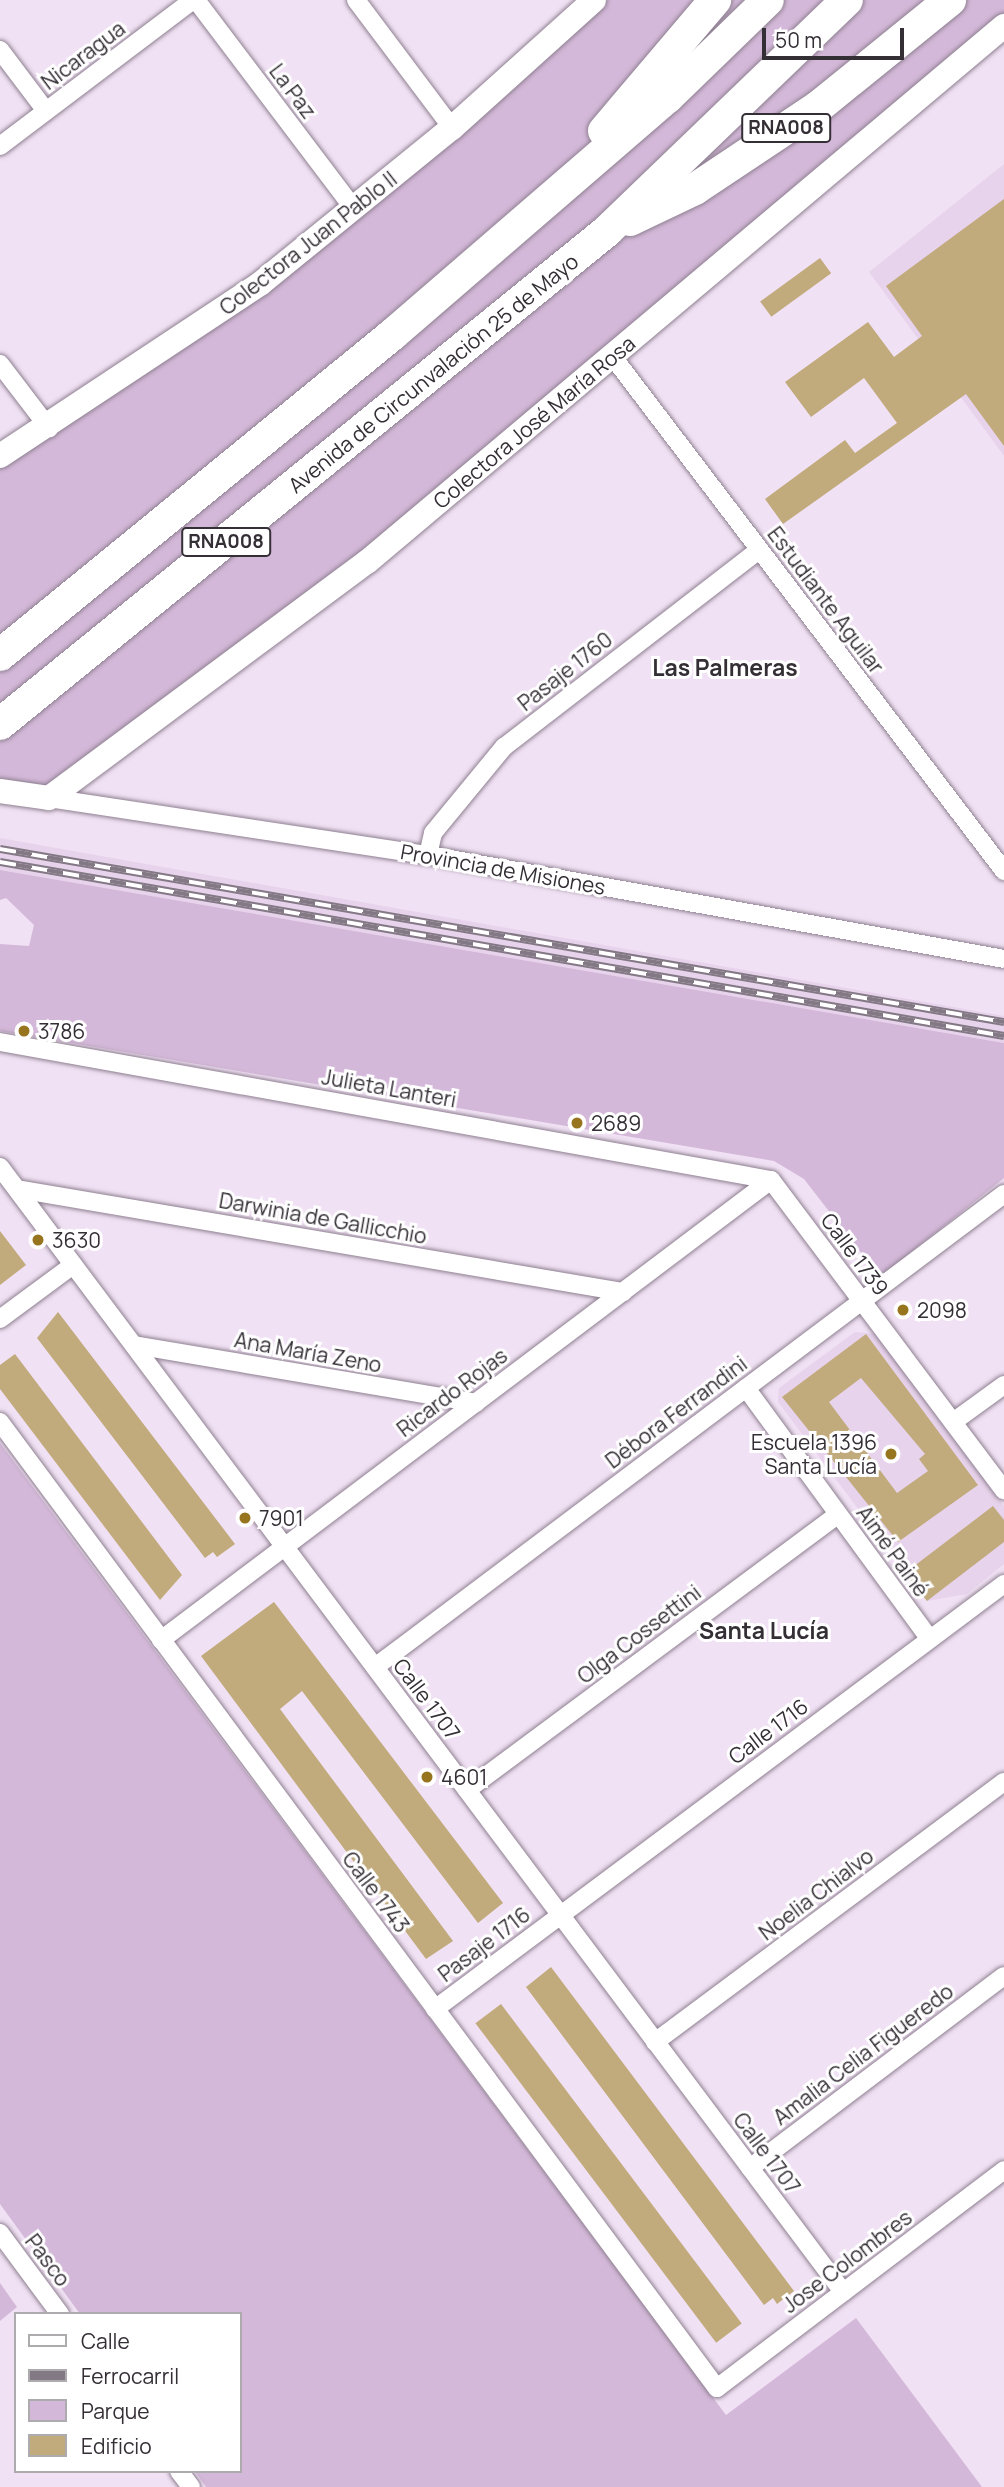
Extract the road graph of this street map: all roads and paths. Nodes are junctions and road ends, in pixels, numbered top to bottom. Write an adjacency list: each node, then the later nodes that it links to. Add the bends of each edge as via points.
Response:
1 (194, 0): 10 (street, Nicaragua); 14 (street, La Paz)
2 (356, 0): 11 (street)
3 (593, 0): 11 (main road, Colectora Juan Pablo II)
4 (715, 0): 13 (highway)
5 (768, 0): 13 (highway, RNA008, via 668,97)
6 (847, 0): 15 (highway, Avenida de Circunvalación 25 de Mayo / RNA008)
7 (950, 0): 15 (highway, RNA008, via 818,107 695,189)
8 (1004, 26): 16 (main road, Colectora José María Rosa)
9 (0, 50): 10 (street)
10 (46, 111): 12 (street, Nicaragua)
11 (452, 128): 14 (main road, Colectora Juan Pablo II)
12 (0, 146)
13 (537, 208): 21 (highway, RNA008, via 392,335)
14 (354, 209): 18 (main road, Colectora Juan Pablo II, via 261,283)
15 (607, 231): 22 (highway, Avenida de Circunvalación 25 de Mayo / RNA008)
16 (613, 356): 20 (street, Estudiante Aguilar); 24 (main road, Colectora José María Rosa, via 367,562)
17 (0, 364): 18 (street)
18 (49, 428): 19 (main road, Colectora Juan Pablo II)
19 (0, 456)
20 (759, 550): 25 (street, Pasaje 1760, via 504,747 433,833); 26 (street, Estudiante Aguilar)
21 (0, 654)
22 (1, 723)
23 (0, 791): 24 (main road, Provincia de Misiones)
24 (49, 798): 25 (street, Provincia de Misiones)
25 (428, 855): 27 (street, Provincia de Misiones)
26 (1004, 871)
27 (1004, 959)
28 (0, 1042): 30 (street, Julieta Lanteri)
29 (0, 1167): 31 (street, Calle 1707)
30 (771, 1180): 34 (street, Ricardo Rojas); 35 (street, Calle 1739)
31 (16, 1189): 33 (street, Calle 1707); 34 (street, Darwinia de Gallicchio)
32 (1004, 1194): 35 (street, Débora Ferrandini)
33 (73, 1265): 36 (street); 37 (street, Calle 1707)
34 (623, 1292): 40 (street, Ricardo Rojas)
35 (862, 1301): 39 (street, Débora Ferrandini); 42 (street, Calle 1739)
36 (0, 1319)
37 (134, 1345): 40 (street, Ana María Zeno); 45 (street, Calle 1707)
38 (1004, 1385): 42 (street)
39 (746, 1388): 44 (street, Aimé Painé); 49 (street, Débora Ferrandini)
40 (476, 1403): 45 (street, Ricardo Rojas)
41 (0, 1422): 48 (street, Calle 1743)
42 (953, 1422): 43 (street, Calle 1739)
43 (1004, 1490)
44 (838, 1514): 47 (street, Aimé Painé); 51 (street, Olga Cossettini)
45 (285, 1547): 48 (street, Ricardo Rojas); 49 (street, Calle 1707)
46 (1004, 1584): 47 (street, Calle 1716)
47 (929, 1638): 52 (street, Calle 1716)
48 (161, 1640): 54 (street, Calle 1743)
49 (375, 1667): 51 (street, Calle 1707)
50 (1004, 1782): 55 (street, Noelia Chialvo)
51 (467, 1790): 52 (street, Calle 1707)
52 (561, 1915): 54 (street, Pasaje 1716); 55 (street, Calle 1707)
53 (1004, 1976): 56 (street, Amalia Celia Figueredo)
54 (435, 2009): 61 (street, Calle 1743)
55 (655, 2042): 56 (street, Calle 1707)
56 (750, 2168): 59 (street, Calle 1707)
57 (1004, 2170): 59 (street, Jose Colombres)
58 (0, 2234): 60 (street, Pasco)
59 (843, 2292): 61 (street, Jose Colombres)
60 (58, 2312)
61 (717, 2388)

